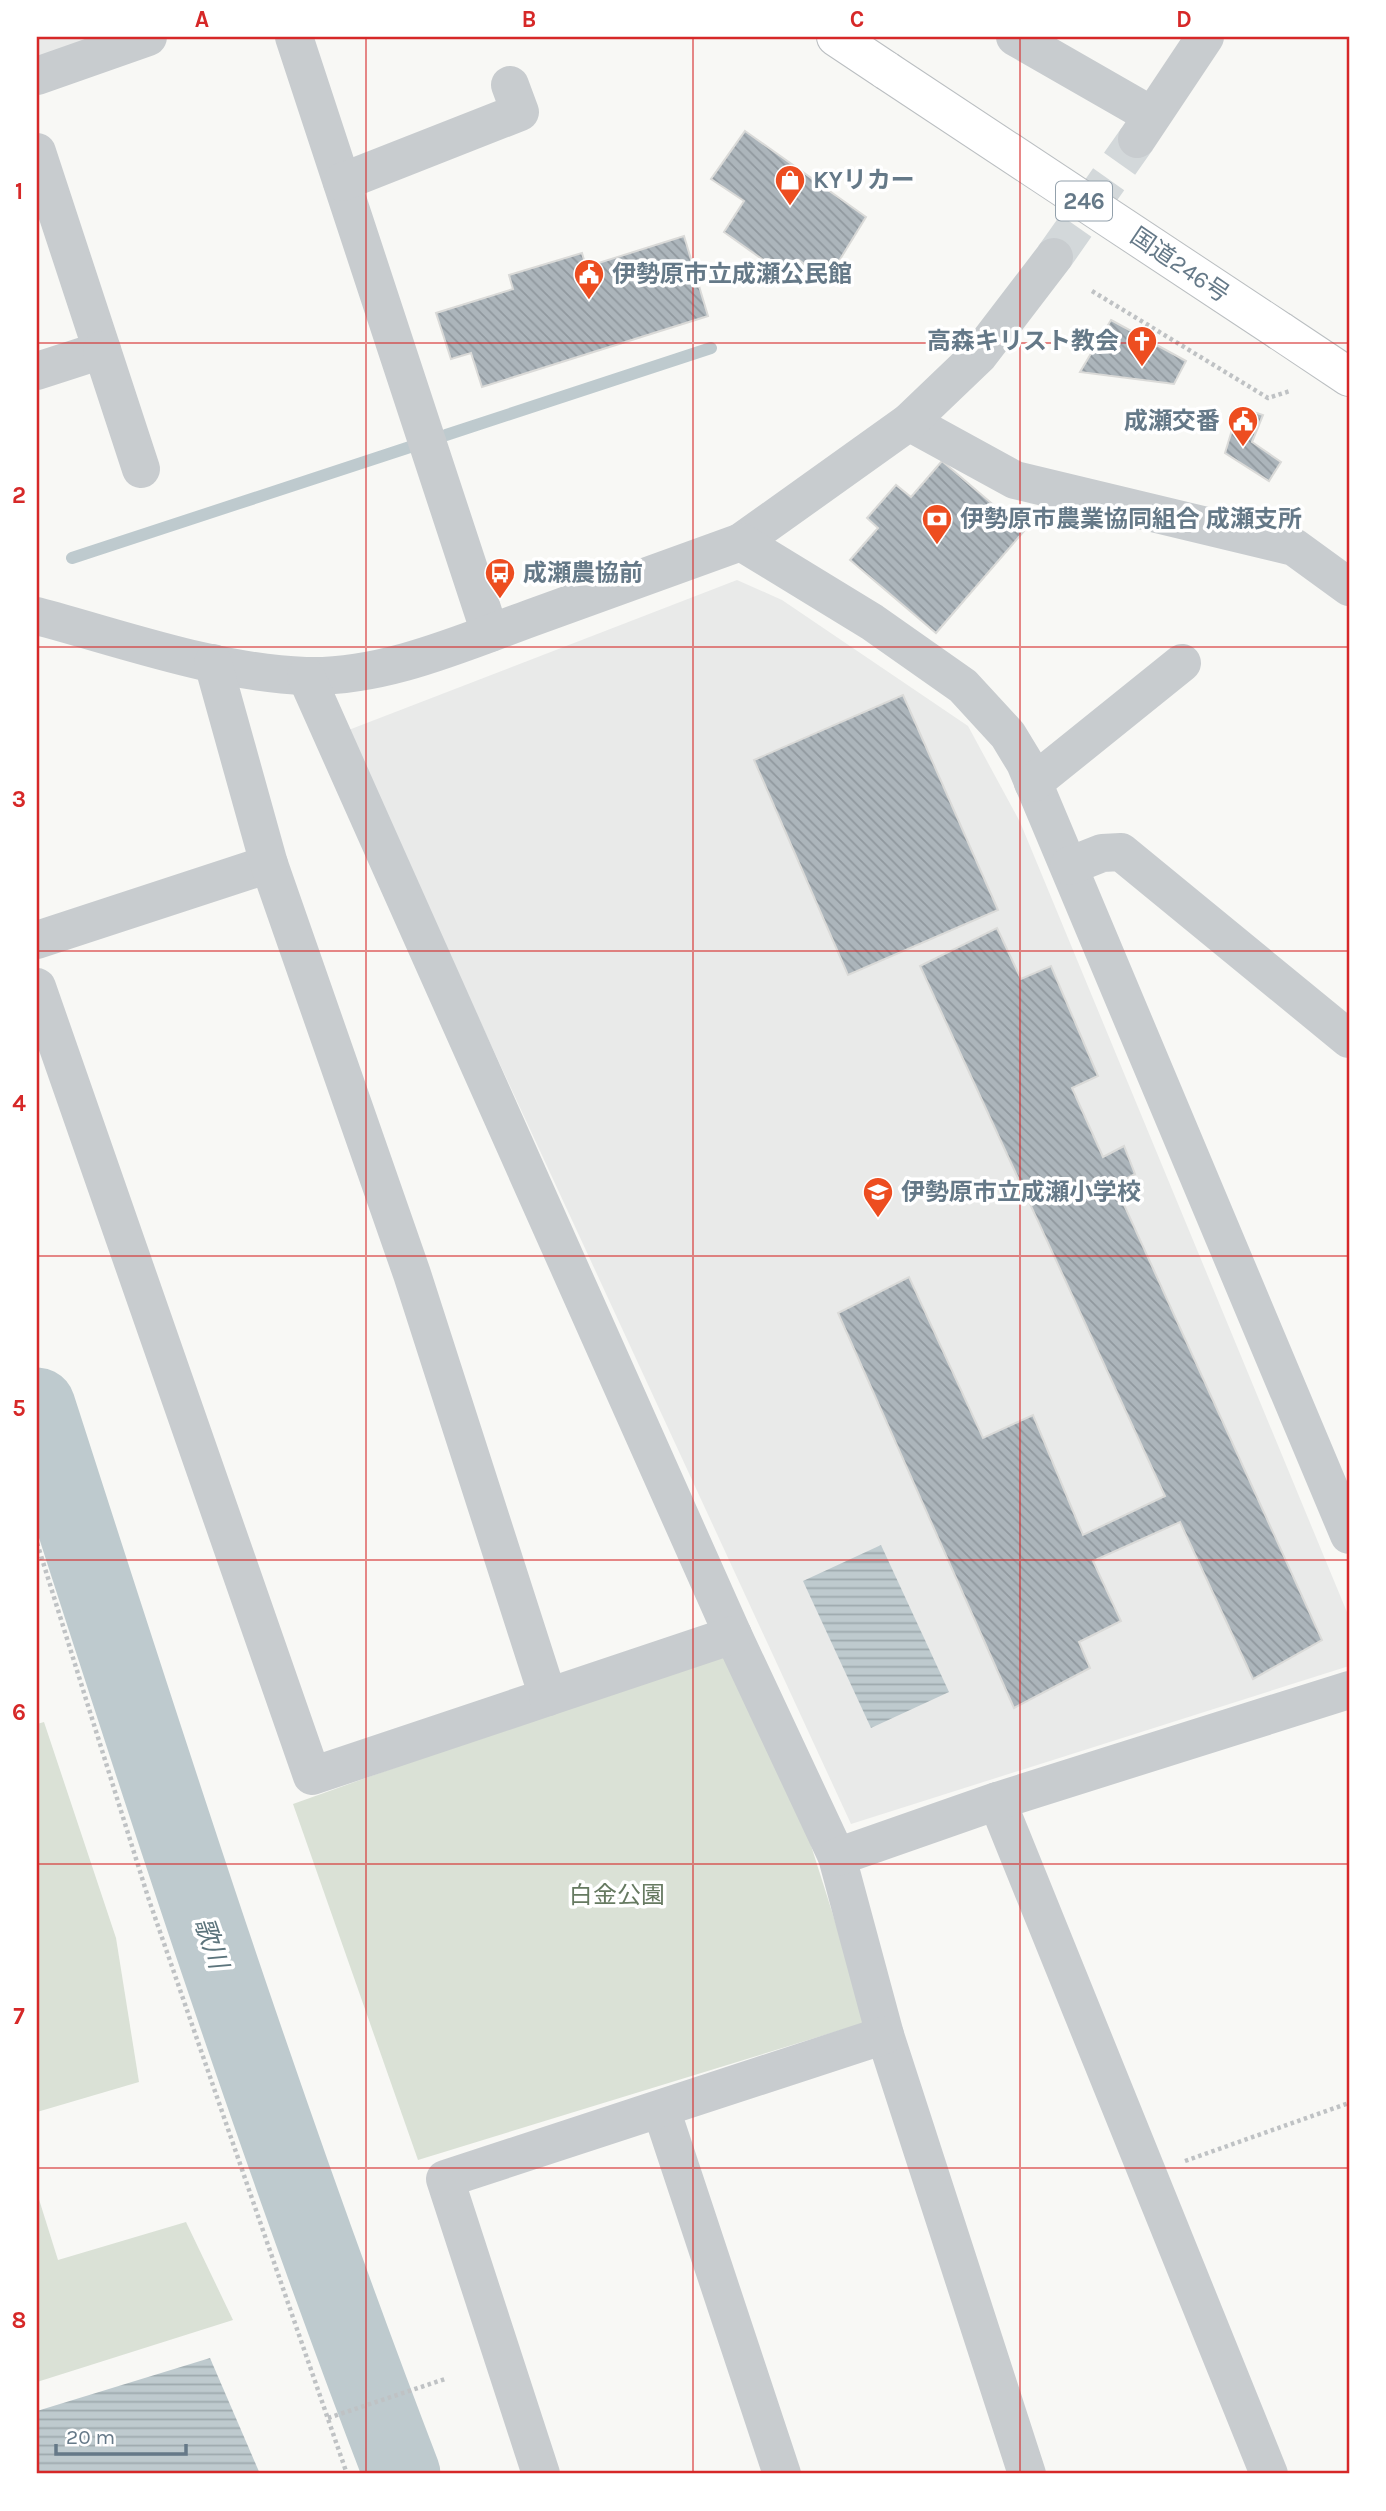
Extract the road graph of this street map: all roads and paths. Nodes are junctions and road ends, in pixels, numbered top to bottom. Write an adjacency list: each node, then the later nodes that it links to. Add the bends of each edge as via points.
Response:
1 (148, 37): 6 (street)
2 (294, 37): 9 (street)
3 (836, 37): 14 (highway, 国道246号 / 246, bridge)
4 (1015, 37): 5 (street, via 1144,127)
5 (1205, 37)
6 (37, 76)
7 (520, 113): 9 (street)
8 (37, 152): 12 (street)
9 (342, 182): 21 (street)
10 (1054, 257): 16 (street, via 979,355)
11 (1092, 291): 15 (path, via 1268,398)
12 (102, 350): 13 (street); 17 (street)
13 (37, 371)
14 (1349, 377)
15 (1290, 391)
16 (909, 422): 18 (street); 19 (street, via 1015,480 1294,547)
17 (141, 469)
18 (741, 542): 21 (street); 25 (street, via 872,622 963,686 1008,735)
19 (1349, 587)
20 (37, 616): 22 (street)
21 (490, 634): 23 (street, via 402,663)
22 (213, 663): 23 (street); 26 (street)
23 (306, 676): 33 (street)
24 (1176, 680): 25 (street)
25 (1033, 783): 27 (street)
26 (269, 864): 28 (street); 35 (street, via 412,1274)
27 (1069, 866): 30 (street, via 1102,853 1121,852); 31 (street)
28 (37, 940)
29 (37, 987): 35 (street, via 313,1776)
30 (1349, 1039)
31 (1349, 1535)
32 (37, 1543): 43 (path, via 148,1897)
33 (733, 1635): 35 (street); 37 (street)
34 (1349, 1690): 36 (street)
35 (548, 1697)
36 (997, 1801): 37 (street); 41 (street)
37 (837, 1857): 38 (street)
38 (885, 2035): 40 (street); 47 (street)
39 (1349, 2103): 41 (path)
40 (660, 2109): 45 (street, via 445,2179); 46 (street)
41 (1148, 2174): 48 (street)
42 (445, 2379): 43 (path)
43 (328, 2418): 44 (path)
44 (347, 2474)
45 (541, 2474)
46 (782, 2474)
47 (1027, 2474)
48 (1269, 2474)

